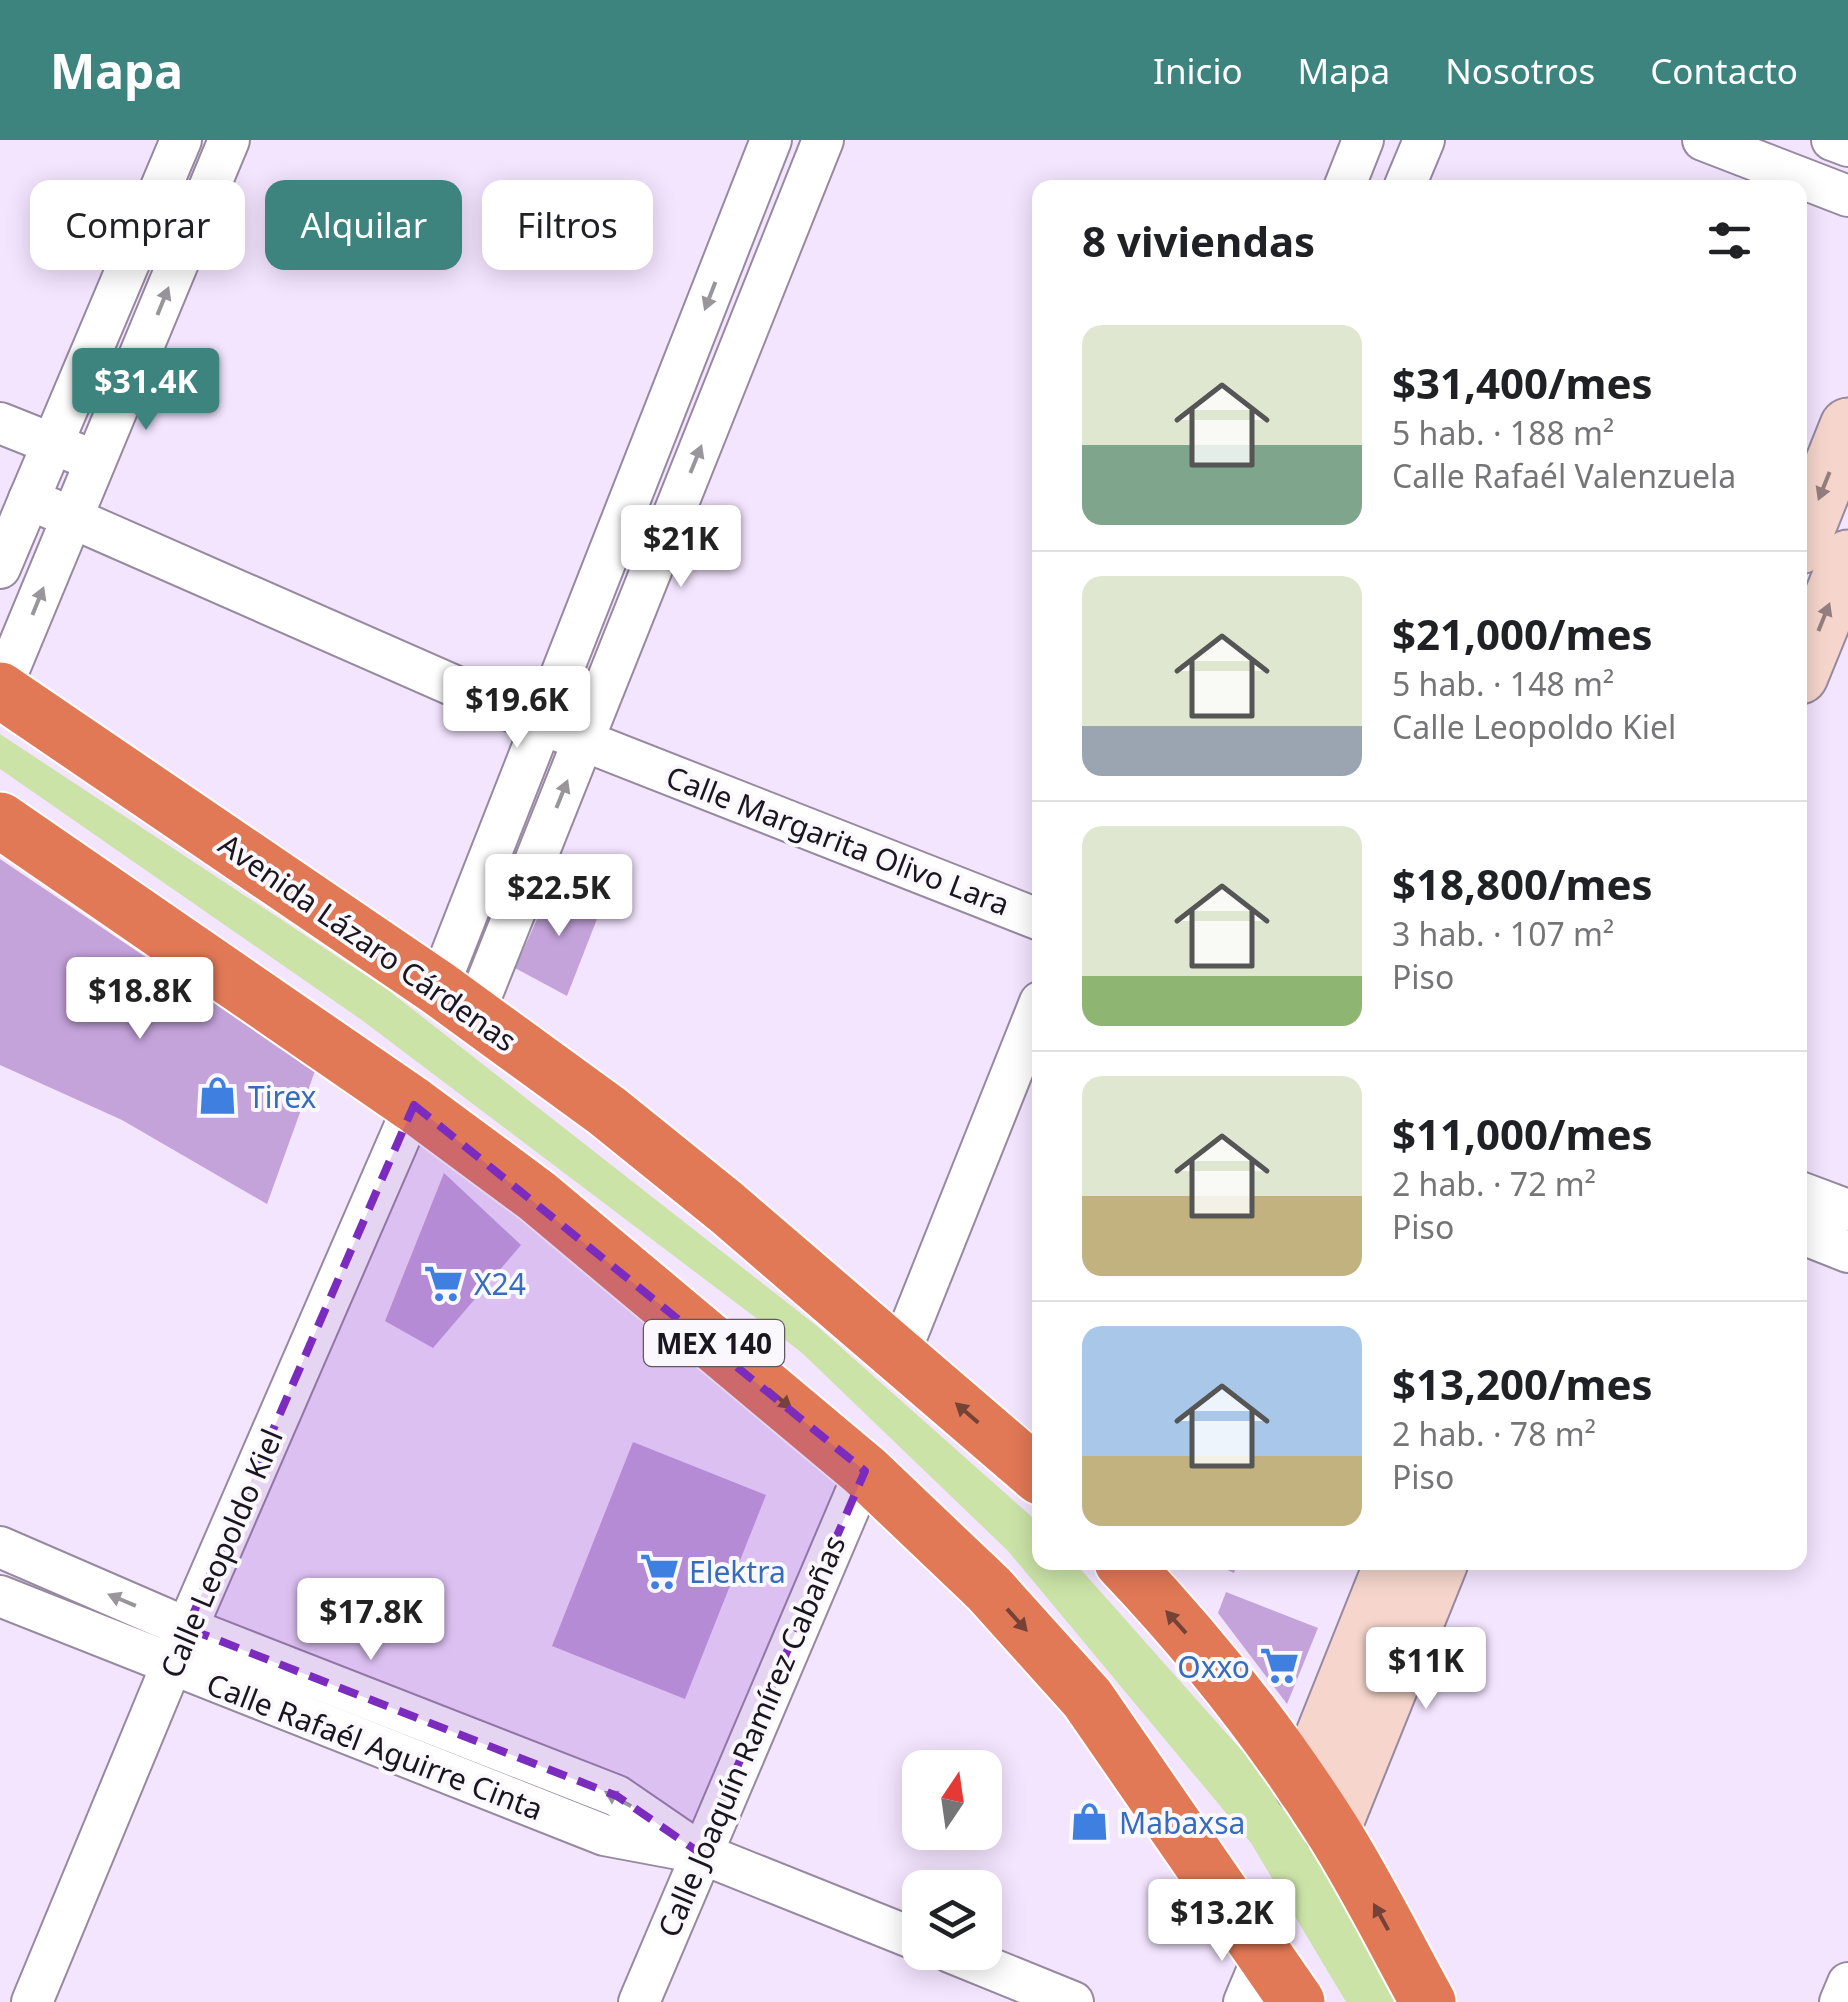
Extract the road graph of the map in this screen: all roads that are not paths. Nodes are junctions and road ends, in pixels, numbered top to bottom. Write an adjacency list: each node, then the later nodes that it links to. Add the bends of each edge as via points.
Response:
1 (180, 140): 17 (street)
2 (771, 140): 26 (street, one-way to 26)
3 (824, 140): 28 (street, one-way to 3)
4 (1363, 140): 10 (street)
5 (1424, 140): 11 (street)
6 (1703, 140): 12 (street)
7 (1832, 140): 9 (street)
8 (218, 143): 18 (street, one-way to 8)
9 (1848, 146)
10 (1347, 180)
11 (1407, 180)
12 (1807, 180)
13 (1807, 180): 14 (street)
14 (1848, 196)
15 (0, 422): 17 (street)
16 (1848, 426): 21 (main road, one-way to 21)
17 (52, 444): 18 (street); 19 (street)
18 (96, 462): 20 (street)
19 (29, 499): 20 (street, Calle Margarita Olivo Lara); 23 (street)
20 (72, 518): 25 (street, one-way to 20); 26 (street, Calle Margarita Olivo Lara)
21 (1807, 528)
22 (1848, 558): 24 (main road, one-way to 22)
23 (0, 568)
24 (1807, 659)
25 (0, 690): 32 (highway, Avenida Lázaro Cárdenas / MEX 140)
26 (541, 724): 28 (street, Calle Margarita Olivo Lara); 32 (street)
27 (0, 726): 35 (highway, Avenida Lázaro Cárdenas / MEX 140)
28 (584, 740): 31 (street, Calle Margarita Olivo Lara); 32 (street, one-way to 28)
29 (0, 785): 35 (highway, Avenida Lázaro Cárdenas / MEX 140)
30 (0, 820): 34 (highway, Avenida Lázaro Cárdenas / MEX 140)
31 (1032, 917)
32 (456, 1001): 37 (highway, Avenida Lázaro Cárdenas / MEX 140)
33 (1032, 1022): 42 (street)
34 (414, 1105): 41 (highway, Avenida Lázaro Cárdenas / MEX 140); 50 (street, Calle Leopoldo Kiel)
35 (540, 1131): 37 (highway, Avenida Lázaro Cárdenas / MEX 140); 41 (highway, Avenida Lázaro Cárdenas / MEX 140)
36 (1807, 1195): 38 (street)
37 (726, 1207): 42 (highway, Avenida Lázaro Cárdenas / MEX 140)
38 (1848, 1210)
39 (1807, 1236): 40 (street)
40 (1848, 1252)
41 (650, 1289): 43 (highway, Avenida Lázaro Cárdenas / MEX 140, one-way to 43)
42 (899, 1355): 44 (highway, Avenida Lázaro Cárdenas / MEX 140, one-way to 42)
43 (865, 1471): 53 (street, Calle Joaquín Ramírez Cabañas); 55 (highway, Avenida Lázaro Cárdenas / MEX 140, one-way to 55, via 989,1588 1087,1698)
44 (1032, 1471)
45 (0, 1547): 50 (street, Calle Rafaél Aguirre Cinta, one-way to 45)
46 (1129, 1570): 52 (highway, one-way to 46, via 1216,1664)
47 (1391, 1570): 52 (main road)
48 (1436, 1570): 52 (main road)
49 (0, 1596): 51 (street, Calle Rafaél Aguirre Cinta)
50 (187, 1628): 51 (street, Calle Leopoldo Kiel); 53 (street, Calle Rafaél Aguirre Cinta, one-way to 50, via 617,1796)
51 (172, 1667): 53 (street, Calle Rafaél Aguirre Cinta, via 604,1835); 58 (street, Calle Leopoldo Kiel)
52 (1318, 1808): 63 (highway, one-way to 52)
53 (700, 1852): 54 (street, Calle Rafaél Aguirre Cinta); 59 (street, Calle Joaquín Ramírez Cabañas)
54 (902, 1934)
55 (1265, 1952): 61 (street); 62 (highway, Avenida Lázaro Cárdenas / MEX 140)
56 (994, 1970): 60 (street)
57 (1848, 1983): 64 (street)
58 (32, 2002)
59 (638, 2002)
60 (1073, 2002)
61 (1244, 2002)
62 (1297, 2002)
63 (1428, 2002)
64 (1840, 2002)

